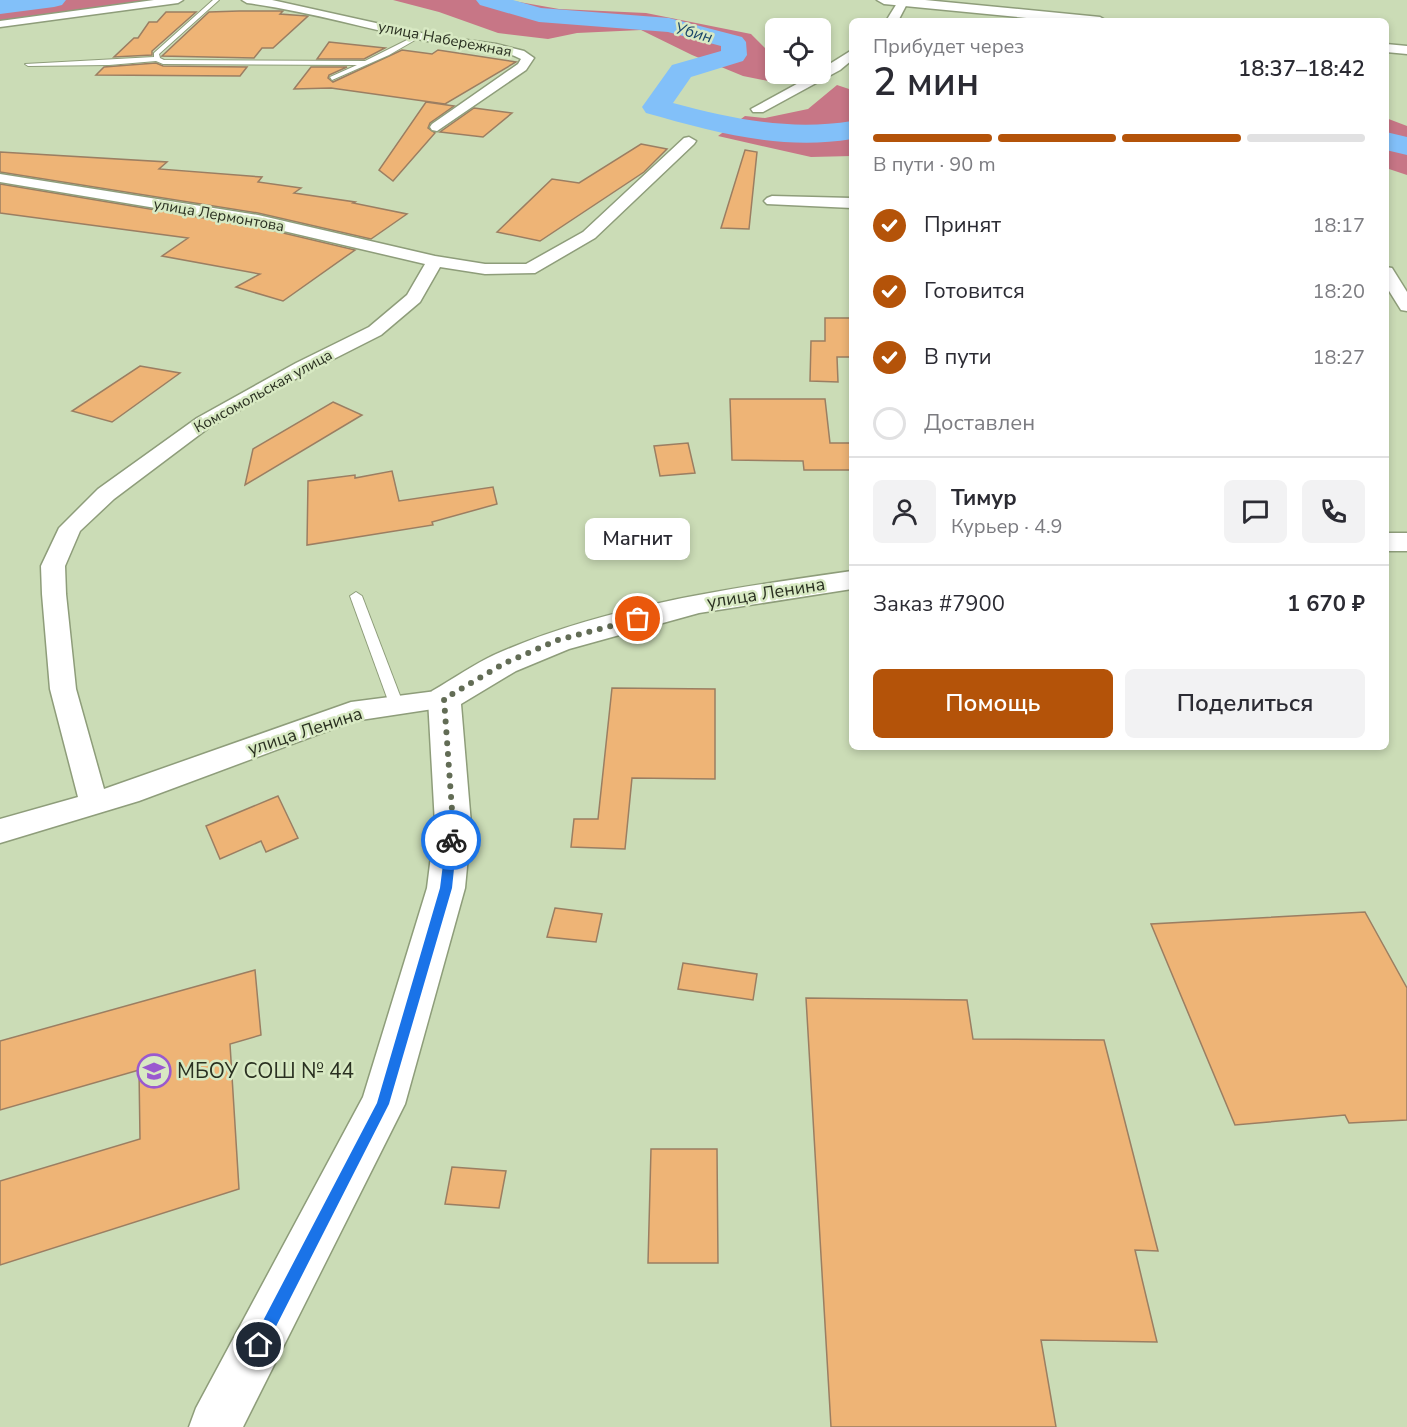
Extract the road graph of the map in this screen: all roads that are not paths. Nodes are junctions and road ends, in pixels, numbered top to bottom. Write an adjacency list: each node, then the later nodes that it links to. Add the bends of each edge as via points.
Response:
1 (178, 0): 8 (street)
2 (216, 0): 13 (lane, via 156,54)
3 (247, 0): 9 (street, улица Набережная, via 301,7)
4 (884, 0): 5 (street)
5 (904, 1): 6 (street); 7 (street)
6 (894, 18)
7 (1071, 18)
8 (0, 24)
9 (419, 36): 14 (lane); 18 (street, улица Набережная, via 528,58 522,67)
10 (1389, 48): 11 (street)
11 (1407, 50)
12 (849, 56): 17 (street)
13 (157, 59): 14 (lane); 15 (lane)
14 (368, 63): 16 (lane)
15 (28, 64)
16 (332, 78)
17 (758, 109)
18 (437, 127)
19 (689, 141): 23 (street, via 589,235 529,269 485,269)
20 (0, 178): 23 (street, улица Лермонтова, via 258,220)
21 (772, 201): 22 (street)
22 (849, 203)
23 (435, 261): 32 (street, Комсомольская улица, via 414,298 375,331 204,422 106,494 70,528 53,566 54,594 63,689)
24 (1389, 279): 25 (street)
25 (1399, 302)
26 (1389, 542): 27 (street)
27 (1407, 542)
28 (849, 580): 30 (street, улица Ленина, via 699,603 558,640 505,663)
29 (356, 596): 31 (lane)
30 (444, 699): 31 (street, улица Ленина); 34 (street, via 453,824 446,888 383,1104)
31 (397, 706): 32 (street, улица Ленина, via 351,712)
32 (94, 804): 33 (street, улица Ленина)
33 (0, 831)
34 (215, 1427)

